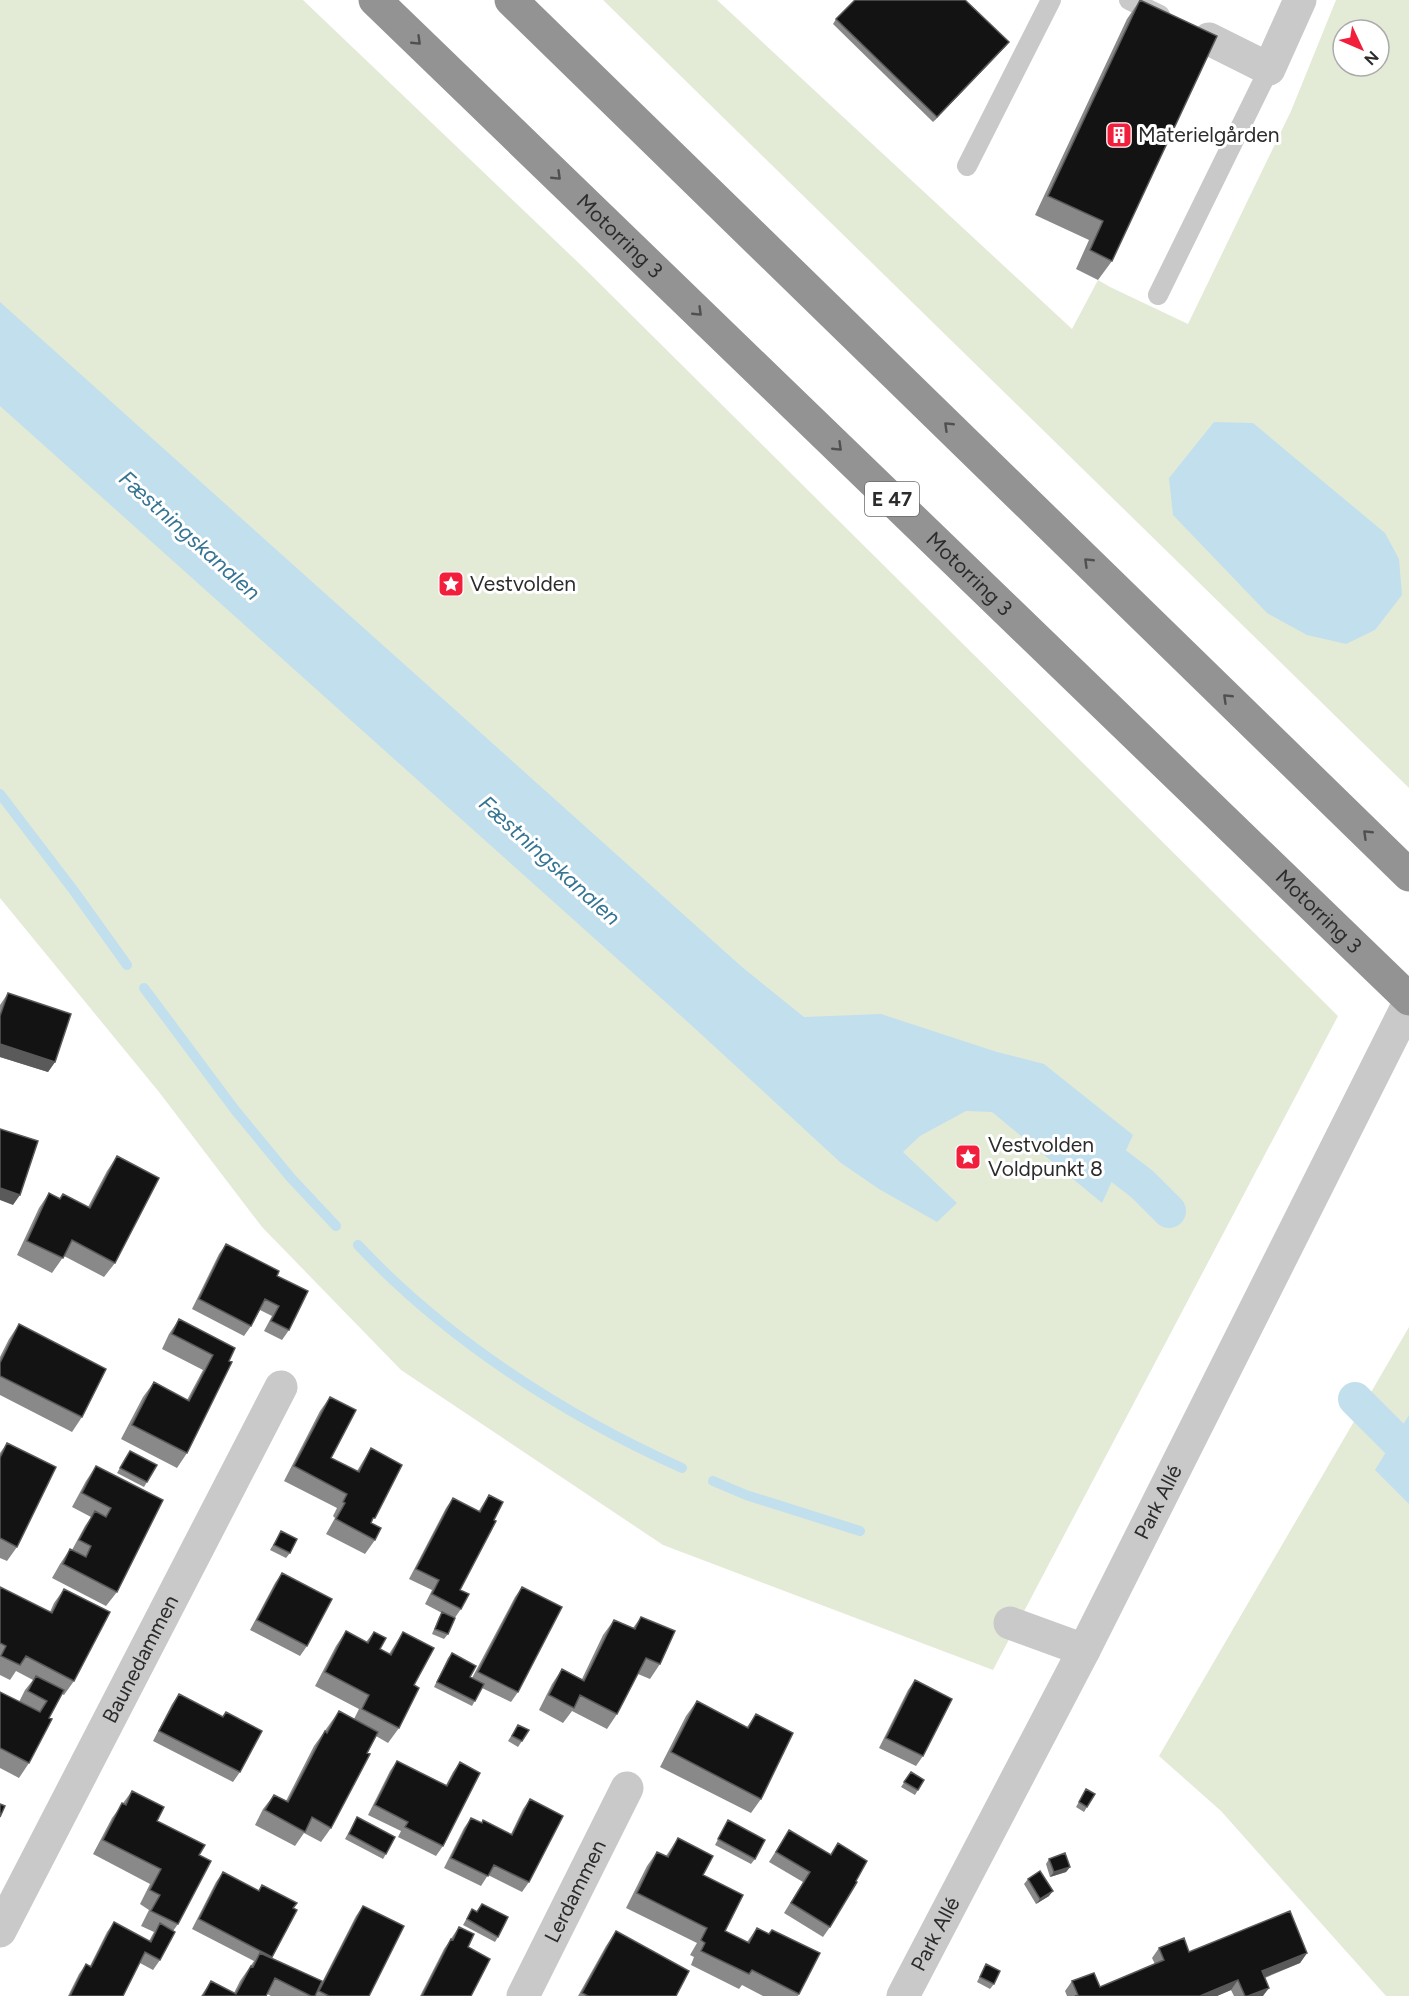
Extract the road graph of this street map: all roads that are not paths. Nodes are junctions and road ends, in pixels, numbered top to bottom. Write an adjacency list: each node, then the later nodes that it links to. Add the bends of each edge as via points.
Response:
1 (375, 0): 11 (highway, Motorring 3 / E 47, one-way to 11)
2 (511, 0): 10 (highway, one-way to 2)
3 (1051, 0): 8 (lane)
4 (1129, 0): 6 (lane)
5 (1300, 0): 7 (street)
6 (1192, 31): 7 (street)
7 (1269, 69): 9 (lane)
8 (967, 166)
9 (1158, 295)
10 (1409, 875)
11 (1409, 999)
12 (1409, 1004): 15 (street, Park Allé)
13 (281, 1387): 17 (street, Baunedammen)
14 (1010, 1623): 15 (street)
15 (1084, 1650): 19 (street, Park Allé)
16 (627, 1788): 18 (street, Lerdammen)
17 (0, 1931)
18 (523, 1996)
19 (903, 1996)

